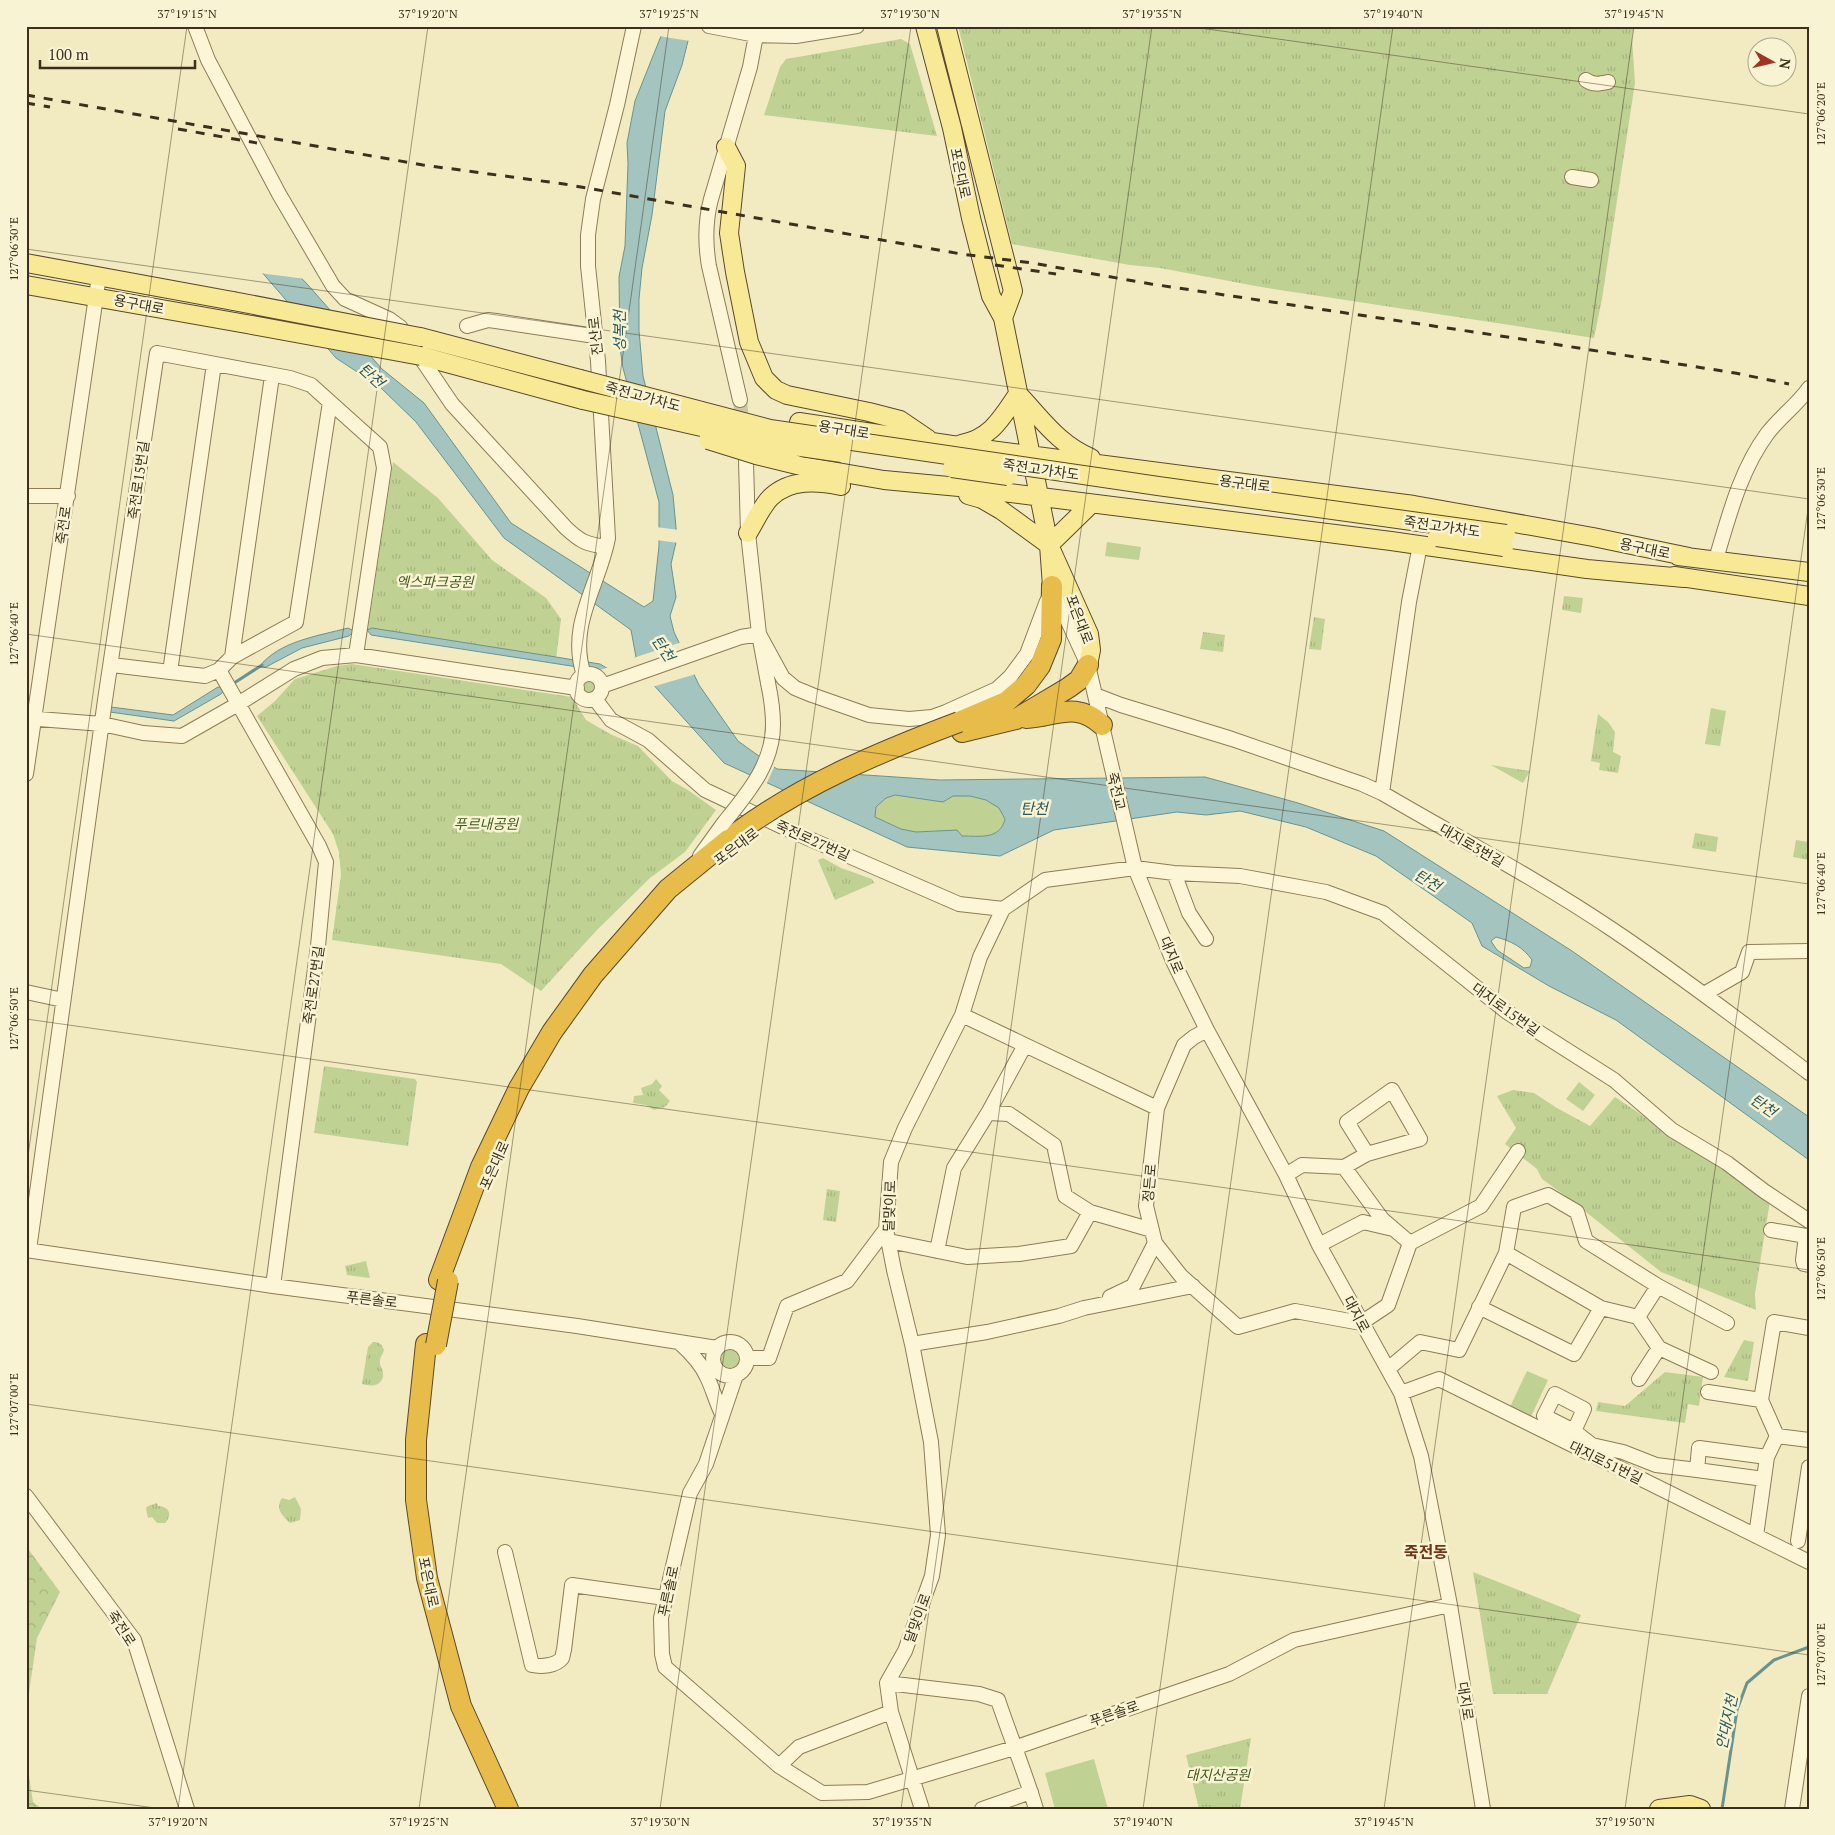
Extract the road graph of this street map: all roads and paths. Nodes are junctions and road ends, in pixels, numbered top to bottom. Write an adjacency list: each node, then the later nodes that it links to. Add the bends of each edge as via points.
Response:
1 (195, 26): 41 (street, via 208,60 274,186 333,286 345,299 400,327 452,404 566,528 587,545)
2 (634, 26): 19 (street, 진산로, via 593,199 588,235)
3 (710, 26): 7 (street)
4 (857, 26): 7 (street, via 796,36)
5 (925, 26): 17 (main road, 포은대로, via 991,296)
6 (946, 26): 17 (main road, 포은대로, via 1013,291)
7 (756, 35): 10 (street)
8 (1586, 80): 9 (street, via 1591,84)
9 (1608, 82)
10 (726, 147): 26 (street, via 707,214 705,243); 28 (main road, via 736,166 730,233 735,272 749,342 764,378 776,390 787,394 900,420)
11 (1572, 177): 12 (street)
12 (1591, 180)
13 (26, 263): 14 (main road, 용구대로)
14 (99, 276): 16 (street, 죽전로); 22 (main road, 용구대로, bridge, via 420,337)
15 (26, 285): 16 (main road, 용구대로)
16 (96, 296): 25 (main road, 용구대로, bridge, via 421,356); 36 (street, 죽전로)
17 (1003, 318): 24 (main road, 포은대로)
18 (467, 326): 19 (street, via 488,320)
19 (595, 336): 41 (street, 진산로)
20 (214, 364): 21 (street, 죽전로15번길); 53 (street, 죽전로15번길, via 157,353); 56 (street)
21 (272, 376): 27 (street, 죽전로15번길, via 311,385); 52 (street)
22 (580, 379): 28 (main road, 용구대로, bridge, via 799,422); 40 (main road, 죽전고가차도, bridge, via 770,429)
23 (1809, 388): 45 (street, via 1756,449 1735,495)
24 (1018, 394): 29 (main road, via 983,437); 30 (main road, 포은대로); 32 (main road, via 1063,442 1076,452)
25 (583, 400): 33 (main road, 용구대로, bridge, via 796,465); 40 (main road, 죽전고가차도, bridge, via 767,442)
26 (740, 400)
27 (330, 402): 51 (street, 죽전로15번길, via 380,447 384,468); 52 (street, via 296,622)
28 (932, 442): 29 (main road, 용구대로)
29 (960, 446): 30 (main road, 용구대로); 34 (main road, via 979,460 979,477)
30 (1031, 455): 32 (main road, 용구대로); 37 (main road, 포은대로)
31 (746, 461): 39 (street)
32 (1107, 465): 44 (main road, 용구대로, via 1414,505)
33 (931, 486): 34 (main road, 용구대로); 39 (main road, via 901,494 814,481 793,485 770,498); 43 (main road, via 982,499)
34 (970, 488): 37 (main road, 용구대로)
35 (26, 496): 36 (street)
36 (68, 496): 62 (street, 죽전로)
37 (1039, 497): 38 (main road, 용구대로); 43 (main road, 포은대로)
38 (1091, 504): 42 (main road, 용구대로); 43 (main road)
39 (748, 533): 50 (street)
40 (1505, 540): 44 (main road, 용구대로); 47 (main road, 용구대로)
41 (607, 542): 55 (street, 진산로, via 581,623 578,650)
42 (1420, 545): 47 (main road, 용구대로, via 1587,569); 68 (street)
43 (1049, 546): 48 (main road, 포은대로); 54 (main road, 포은대로, via 1089,634 1091,650)
44 (1689, 557): 45 (main road, 용구대로)
45 (1716, 559): 46 (main road, 용구대로)
46 (1809, 572)
47 (1684, 578): 49 (main road, 용구대로)
48 (1052, 586): 50 (street, via 1027,654 1010,677 986,695 932,717 909,719 870,715 795,688 783,678); 54 (street); 65 (highway, 포은대로, via 1050,639 1040,666 1026,686 1006,702)
49 (1809, 596)
50 (759, 634): 59 (street, via 741,637); 69 (street, bridge, via 773,728 770,751)
51 (356, 655): 58 (street); 61 (street, via 322,658 294,669)
52 (232, 657): 57 (street)
53 (112, 665): 56 (street); 64 (street, 죽전로15번길)
54 (1088, 665): 60 (street); 63 (highway, 포은대로, via 1079,680)
55 (583, 671): 58 (street); 59 (street, via 595,676)
56 (170, 672): 57 (street, via 205,676)
57 (220, 672): 61 (street)
58 (577, 688): 59 (street, via 577,694 587,700)
59 (603, 689): 73 (street, 죽전로27번길, via 612,720 648,740 705,790 959,904)
60 (1095, 695): 66 (street); 68 (street, 대지로3번길, via 1232,739)
61 (238, 704): 64 (street, via 182,736 143,733); 102 (street, 죽전로27번길, via 326,862)
62 (30, 719): 64 (street); 67 (street, 죽전로)
63 (1016, 719): 65 (highway, 포은대로); 66 (highway, via 1079,711 1092,716)
64 (102, 724): 78 (street, 죽전로15번길)
65 (960, 727): 69 (highway, 포은대로, via 792,809)
66 (1102, 727): 70 (street, 죽전교)
67 (26, 774)
68 (1382, 793): 77 (street, 대지로3번길, via 1612,929)
69 (735, 832): 101 (highway, 포은대로, via 602,980 561,1037 528,1093 490,1172); 101 (highway, 포은대로, via 668,889 593,975 552,1032 519,1088 481,1167)
70 (1131, 853): 71 (street, 대지로)
71 (1135, 868): 72 (street, 대지로15번길); 73 (street, 달맞이로, via 1045,880); 80 (street, 대지로)
72 (1174, 873): 74 (street, via 1190,913); 90 (street, 대지로15번길, via 1240,876 1316,890 1383,913 1507,1012 1614,1080 1672,1130 1727,1163)
73 (1004, 909): 79 (street, 달맞이로, via 980,957)
74 (1206, 939)
75 (1809, 951): 77 (street, via 1749,952 1742,972)
76 (26, 992): 78 (street)
77 (1704, 994): 82 (street, 대지로3번길)
78 (63, 1000): 97 (street, 죽전로15번길)
79 (962, 1015): 81 (street); 93 (street, 달맞이로, via 904,1128 891,1162)
80 (1207, 1030): 83 (street, 정든로, via 1184,1045); 88 (street, 대지로)
81 (1025, 1045): 83 (street); 84 (street)
82 (1809, 1073)
83 (1157, 1108): 94 (street, 정든로, via 1146,1206)
84 (988, 1113): 89 (street, via 1009,1114 1054,1145 1065,1196); 98 (street, via 954,1168)
85 (1518, 1151): 95 (street, via 1481,1206)
86 (1367, 1154): 86 (street, via 1347,1122 1392,1090 1420,1139); 87 (street)
87 (1344, 1167): 88 (street, via 1302,1165); 91 (street)
88 (1286, 1175): 96 (street, 대지로)
89 (1090, 1212): 94 (street); 98 (street, via 1070,1246 1019,1254 967,1257)
90 (1809, 1221)
91 (1394, 1229): 95 (street); 96 (street, via 1363,1222)
92 (1771, 1230): 100 (street, via 1806,1236 1803,1260)
93 (888, 1235): 98 (street); 114 (street, 달맞이로); 117 (street, via 847,1281 787,1306 769,1358)
94 (1153, 1237): 103 (street, 정든로); 106 (street, via 1133,1286)
95 (1410, 1243): 109 (street, via 1388,1305)
96 (1319, 1245): 109 (street, 대지로)
97 (27, 1250): 102 (street, 푸른솔로)
98 (936, 1251)
99 (1506, 1252): 104 (street, via 1514,1207 1548,1195 1576,1212 1586,1241); 105 (street); 107 (street)
100 (1809, 1265)
101 (444, 1281): 113 (highway, bridge)
102 (273, 1286): 112 (street, 푸른솔로)
103 (1192, 1286): 106 (street); 109 (street, 정든로, via 1238,1327 1295,1311)
104 (1658, 1286): 108 (street); 110 (street)
105 (1479, 1307): 107 (street, via 1574,1354); 118 (street, via 1459,1350 1420,1342)
106 (1084, 1308): 114 (street, via 987,1332)
107 (1601, 1308): 108 (street)
108 (1638, 1317): 116 (street)
109 (1361, 1323): 118 (street, 대지로)
110 (1727, 1323)
111 (1809, 1328): 124 (street, via 1774,1322)
112 (680, 1342): 115 (street, 푸른솔로); 125 (street, via 694,1354 708,1377)
113 (431, 1344): 149 (highway, 포은대로, via 416,1440 416,1500 427,1578 461,1706); 150 (highway, 포은대로, via 427,1493 438,1571 472,1699)
114 (912, 1344): 140 (street, 달맞이로, via 930,1442 938,1535 932,1576 905,1651)
115 (717, 1348): 117 (street, via 729,1342 735,1343 741,1346); 120 (street, via 714,1366 719,1372)
116 (1659, 1348): 119 (street); 121 (street)
117 (747, 1358): 120 (street, via 746,1365)
118 (1388, 1368): 122 (street, 대지로)
119 (1711, 1372)
120 (736, 1375): 125 (street, 푸른솔로)
121 (1639, 1379)
122 (1400, 1392): 134 (street, 대지로51번길, via 1439,1380); 139 (street, 대지로, via 1422,1456)
123 (1708, 1392): 124 (street)
124 (1761, 1400): 127 (street)
125 (722, 1414): 138 (street, 푸른솔로, via 706,1464 690,1493)
126 (1574, 1431): 131 (street, via 1592,1445 1623,1452 1656,1465)
127 (1777, 1436): 128 (street); 129 (street)
128 (1809, 1440)
129 (1767, 1457): 131 (street, via 1699,1448); 132 (street)
130 (1809, 1467): 135 (street)
131 (1697, 1470): 132 (street)
132 (1764, 1479): 134 (street)
133 (26, 1496): 148 (street, 죽전로, via 134,1640)
134 (1756, 1536): 137 (street, 대지로51번길)
135 (1798, 1541)
136 (505, 1552): 138 (street, via 534,1671 562,1658 572,1585)
137 (1809, 1562)
138 (665, 1598): 144 (street, 푸른솔로, via 661,1618 665,1667)
139 (1450, 1604): 143 (street, 푸른솔로, via 1294,1640 1229,1674); 154 (street, 대지로)
140 (887, 1684): 142 (street); 143 (street, via 979,1694 998,1700)
141 (1809, 1696): 156 (street)
142 (891, 1712): 144 (street, via 799,1747); 145 (street)
143 (1014, 1748): 145 (street, 푸른솔로); 146 (street)
144 (779, 1766): 145 (street, 푸른솔로, via 822,1793 868,1792)
145 (913, 1779): 151 (street)
146 (1031, 1792): 152 (street); 153 (street)
147 (1696, 1807): 155 (main road)
148 (187, 1809)
149 (508, 1809)
150 (522, 1809)
151 (922, 1809)
152 (982, 1809)
153 (1036, 1809)
154 (1483, 1809)
155 (1659, 1809)
156 (1792, 1809)

